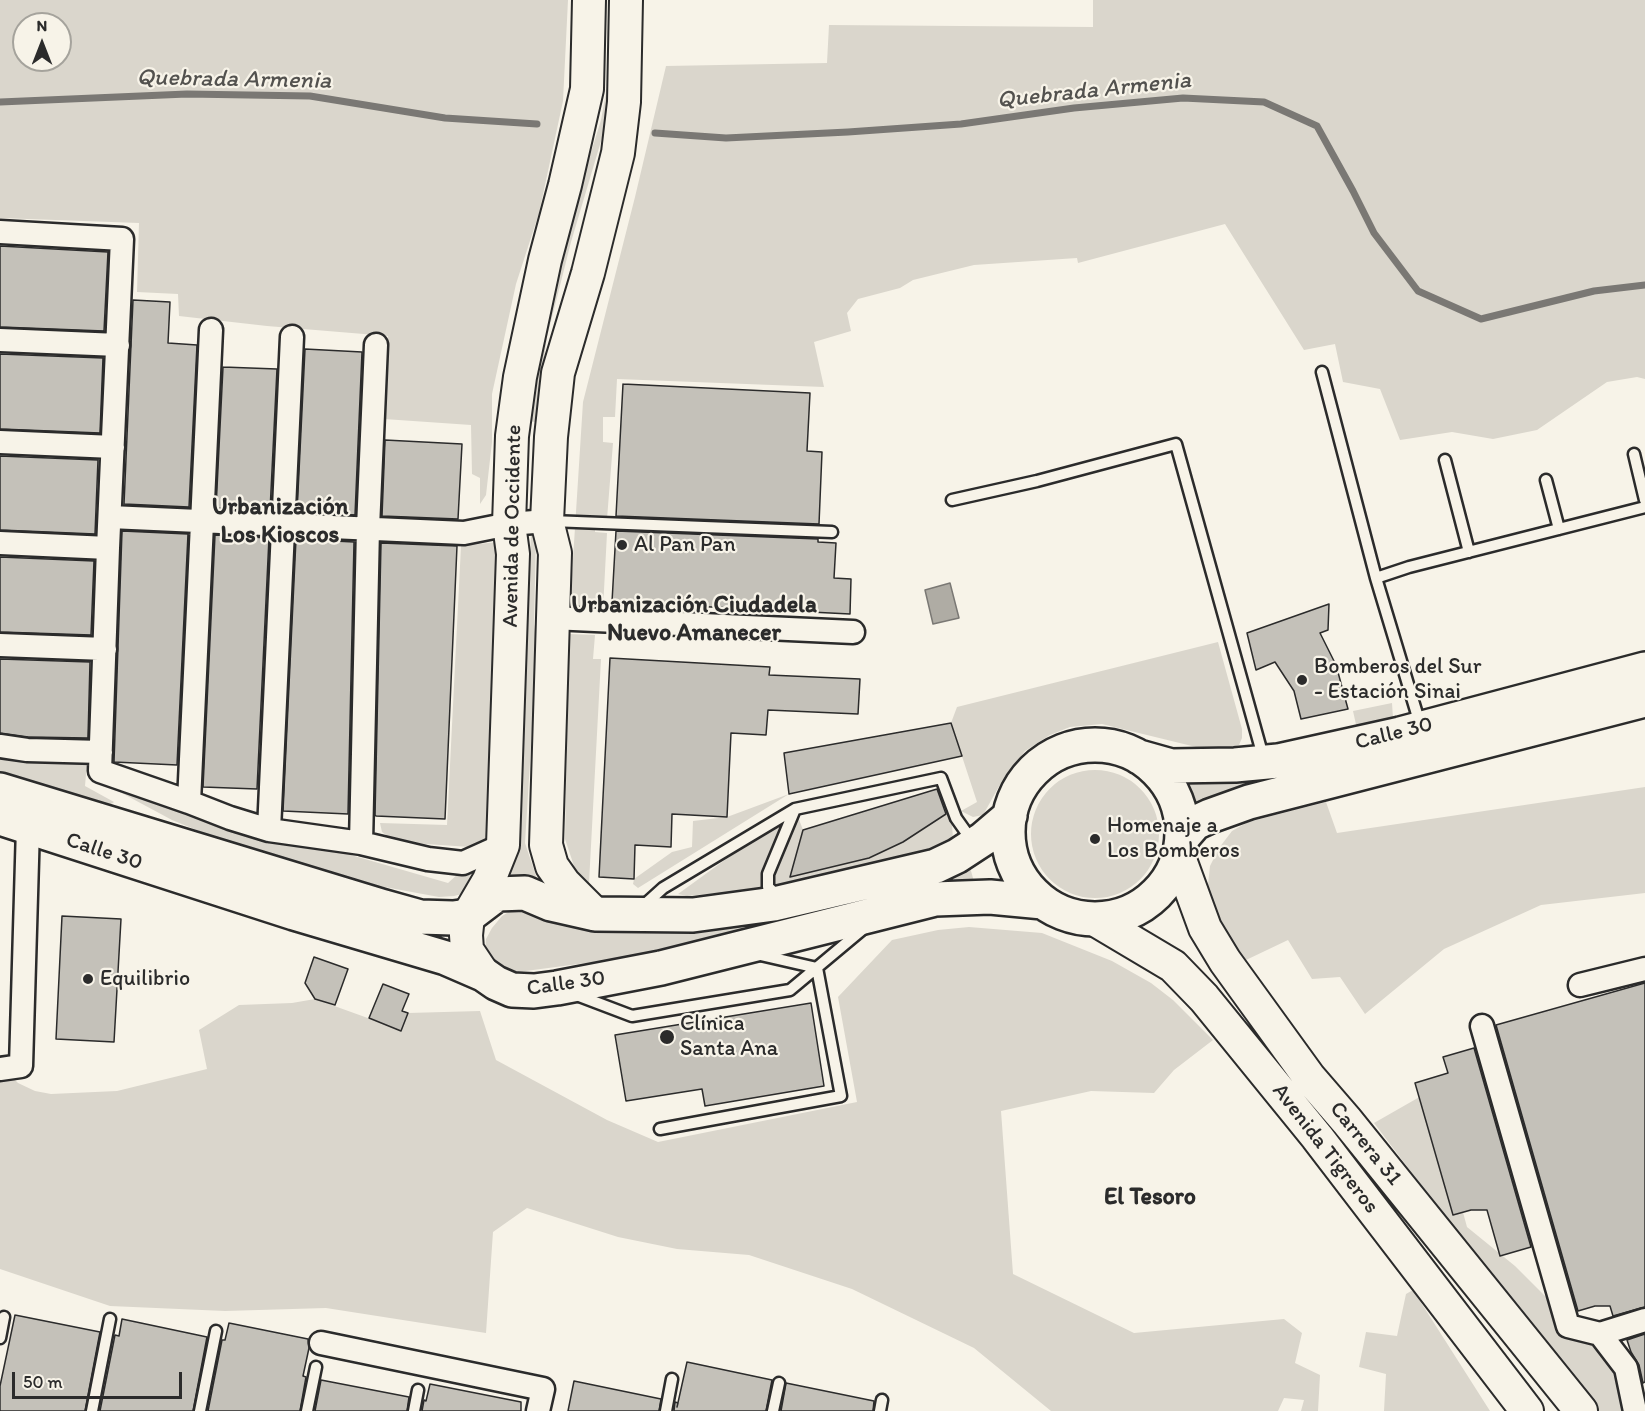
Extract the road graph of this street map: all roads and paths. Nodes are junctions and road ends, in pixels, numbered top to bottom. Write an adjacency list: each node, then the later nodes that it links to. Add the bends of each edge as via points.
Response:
1 (589, 0): 22 (main road, Avenida de Occidente, via 587,89 520,377 512,436)
2 (626, 0): 20 (main road, Avenida de Occidente, via 624,102 618,153 558,373)
3 (0, 232): 7 (street, via 122,239)
4 (211, 330): 19 (street)
5 (292, 337): 21 (street)
6 (0, 340): 7 (street)
7 (118, 345): 11 (street)
8 (376, 345): 23 (street)
9 (1322, 372): 29 (lane)
10 (0, 442): 11 (street)
11 (113, 447): 18 (street)
12 (1634, 454): 16 (lane)
13 (1445, 460): 28 (lane)
14 (1546, 480): 24 (lane)
15 (952, 500): 40 (lane, via 1176,444)
16 (1645, 501)
17 (1645, 507): 24 (lane)
18 (110, 516): 19 (street); 27 (street)
19 (201, 521): 21 (street); 42 (street)
20 (547, 521): 22 (street); 25 (lane); 30 (main road, Avenida de Occidente, via 555,553)
21 (284, 524): 23 (street); 46 (street)
22 (509, 524): 23 (street, via 464,533); 48 (main road, Avenida de Occidente, via 513,554)
23 (368, 528): 47 (street)
24 (1559, 529): 28 (lane)
25 (832, 532)
26 (0, 543): 27 (street)
27 (108, 548): 33 (street)
28 (1469, 552): 29 (lane)
29 (1376, 578): 36 (lane)
30 (552, 618): 31 (street); 54 (main road, Avenida de Occidente, via 546,845 552,866 564,883)
31 (853, 632)
32 (0, 645): 33 (street)
33 (105, 649): 39 (street)
34 (1645, 669): 36 (main road, Calle 30)
35 (1645, 700): 50 (main road, Calle 30, via 1249,802 1195,823)
36 (1421, 728): 40 (main road, Calle 30)
37 (0, 746): 39 (street)
38 (1139, 757): 40 (main road, Calle 30, via 1171,766); 44 (main road, via 1104,746 1068,750 1044,763 1024,782); 50 (main road, via 1163,778 1172,792 1178,806)
39 (100, 762): 42 (street)
40 (1265, 763)
41 (0, 789): 56 (main road, Calle 30, via 420,917)
42 (189, 802): 46 (street)
43 (795, 809): 49 (lane, via 941,777 956,818); 51 (lane, via 768,874 768,887); 55 (lane, via 663,888)
44 (1010, 816): 49 (main road); 52 (main road, via 1008,832 1014,864)
45 (14, 823): 61 (main road, Calle 30, via 446,958); 65 (street, via 21,1066)
46 (269, 830): 47 (street)
47 (361, 843): 48 (street, via 463,863)
48 (503, 845): 56 (main road, Avenida de Occidente)
49 (975, 845): 51 (main road, via 936,866)
50 (1180, 848): 57 (main road, via 1166,882 1147,902 1130,912); 86 (main road, Carrera 31, via 1205,928 1225,961 1309,1077)
51 (784, 902): 55 (main road, via 693,915)
52 (1043, 902): 53 (main road, Calle 30, via 990,897 934,899); 57 (main road, via 1067,914)
53 (884, 912): 58 (main road, Calle 30); 59 (lane)
54 (595, 914): 55 (main road); 56 (main road, via 551,904 525,893 497,894)
55 (634, 915)
56 (468, 916): 61 (main road, Avenida de Occidente, via 467,950)
57 (1094, 919): 85 (main road, Avenida Tigreros, via 1173,966 1204,998 1317,1137)
58 (739, 949): 59 (lane); 63 (main road, Calle 30)
59 (817, 968): 63 (lane, via 790,990 632,1016); 66 (lane, via 841,1096)
60 (1645, 969): 62 (street)
61 (483, 974): 63 (main road, Calle 30, via 512,990)
62 (1580, 985)
63 (557, 988)
64 (1482, 1026): 71 (street, via 1568,1326)
65 (0, 1069)
66 (660, 1129)
67 (4, 1317): 72 (lane)
68 (110, 1319): 78 (lane)
69 (1645, 1320): 71 (street)
70 (216, 1331): 79 (lane)
71 (1600, 1334): 87 (street, via 1626,1368)
72 (0, 1338)
73 (321, 1343): 82 (street, via 543,1389)
74 (316, 1367): 80 (lane)
75 (672, 1379): 83 (lane)
76 (779, 1383): 84 (lane)
77 (418, 1390): 81 (lane)
78 (92, 1411)
79 (200, 1411)
80 (307, 1411)
81 (414, 1411)
82 (538, 1411)
83 (666, 1411)
84 (773, 1411)
85 (1527, 1411)
86 (1581, 1411)
87 (1635, 1411)

